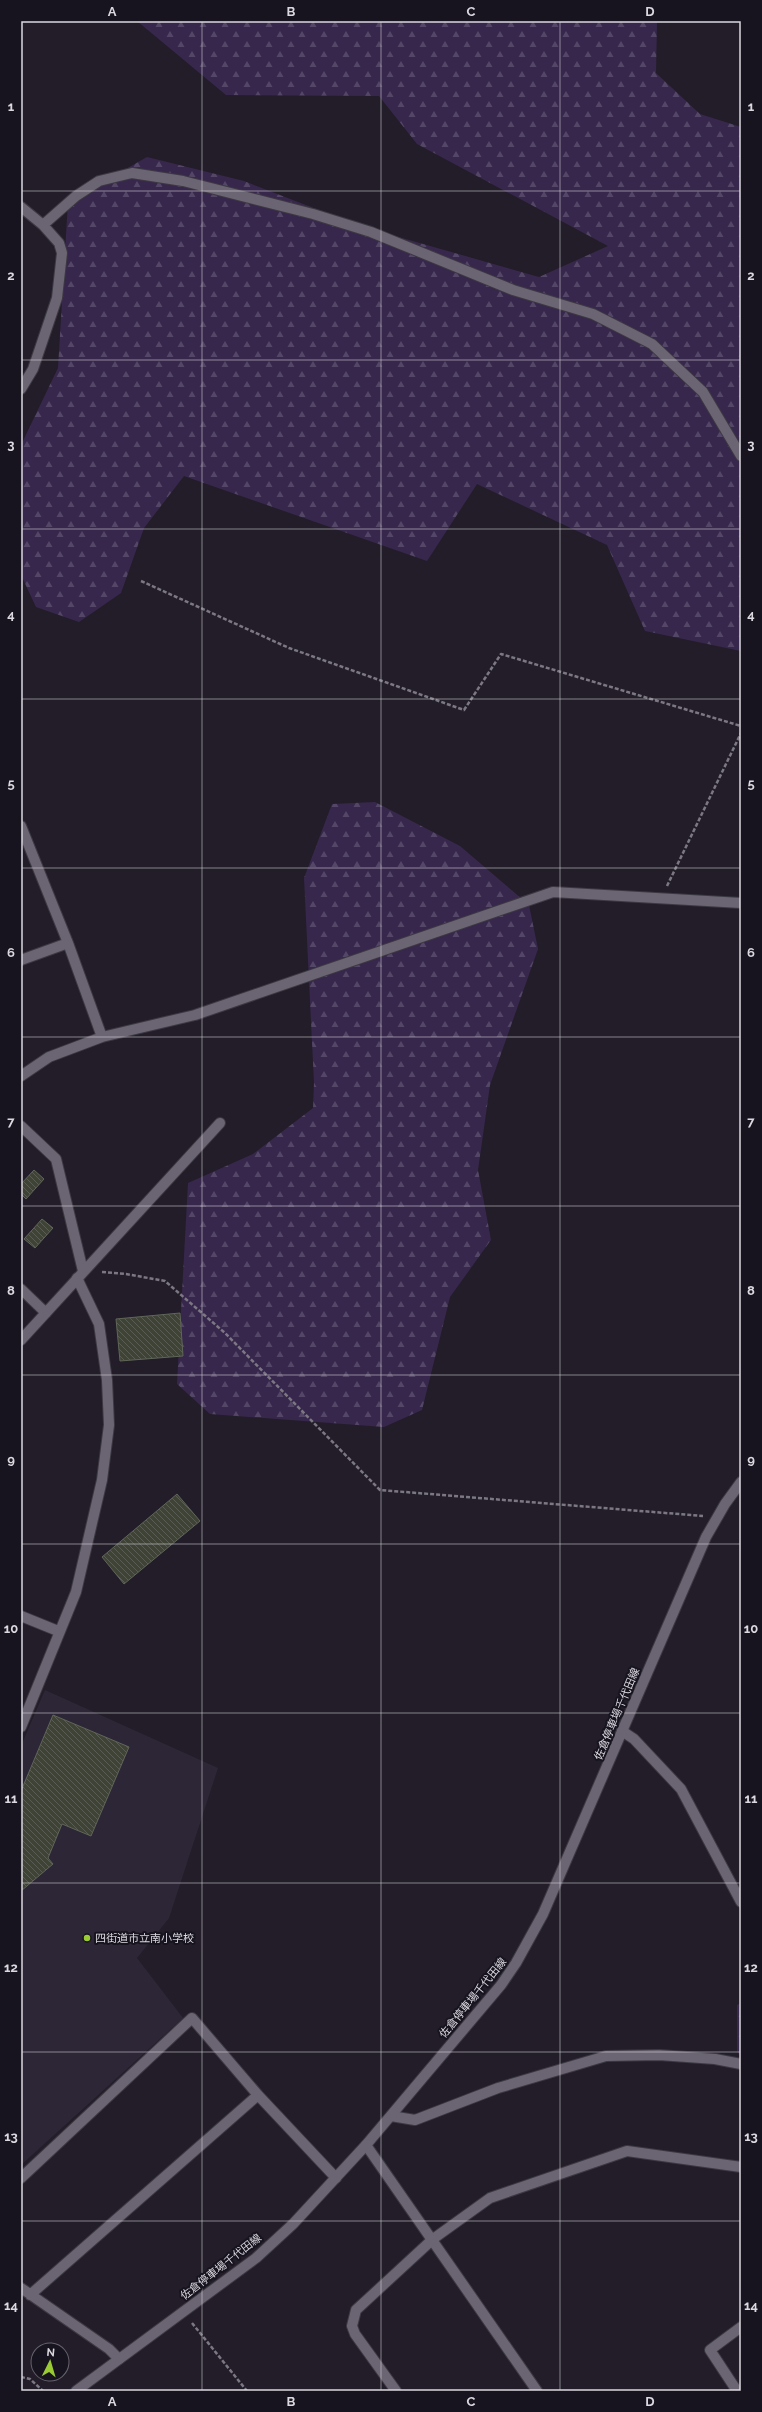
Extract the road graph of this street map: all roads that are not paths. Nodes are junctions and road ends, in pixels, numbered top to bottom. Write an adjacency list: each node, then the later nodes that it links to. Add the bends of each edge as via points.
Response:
1 (21, 207): 2 (street)
2 (43, 224): 3 (street, via 59,243 62,264 57,298 33,369); 4 (street, via 98,181 132,173 183,181 313,214 371,232 513,290 593,314 652,344 703,392)
3 (21, 389)
4 (741, 456)
5 (21, 826): 7 (street)
6 (741, 903): 9 (street, via 553,892 195,1015)
7 (68, 943): 8 (street); 9 (street)
8 (21, 960)
9 (102, 1037): 10 (street, via 50,1057)
10 (21, 1076)
11 (220, 1123): 13 (street)
12 (21, 1126): 13 (street, via 56,1159)
13 (80, 1275): 15 (street); 19 (street, via 98,1324 107,1380 109,1425 102,1480 84,1563 76,1592)
14 (21, 1289): 15 (street)
15 (46, 1313): 16 (street)
16 (21, 1340)
17 (741, 1482): 21 (street, 佐倉停車場千代田線, via 706,1537)
18 (21, 1616): 19 (street)
19 (58, 1631): 20 (street)
20 (21, 1726)
21 (622, 1731): 22 (street, via 634,1739 681,1789); 25 (street, 佐倉停車場千代田線, via 543,1914 516,1963 501,1985)
22 (741, 1902)
23 (741, 2064): 25 (street, via 673,2056 606,2056 498,2088 415,2120)
24 (258, 2095): 28 (street, via 192,2018); 29 (street); 32 (street)
25 (391, 2116): 26 (street, 佐倉停車場千代田線)
26 (366, 2145): 29 (street, 佐倉停車場千代田線); 30 (street)
27 (741, 2167): 30 (street, via 627,2151 490,2198)
28 (21, 2178)
29 (336, 2178): 34 (street, 佐倉停車場千代田線, via 293,2224 256,2258)
30 (433, 2239): 36 (street, via 356,2310 353,2317 352,2326 355,2334); 37 (street)
31 (21, 2288): 32 (street)
32 (30, 2295): 34 (street, via 109,2349)
33 (741, 2327): 38 (street, via 710,2350)
34 (119, 2359): 35 (street, 佐倉停車場千代田線)
35 (76, 2391)
36 (396, 2391)
37 (537, 2391)
38 (737, 2391)

